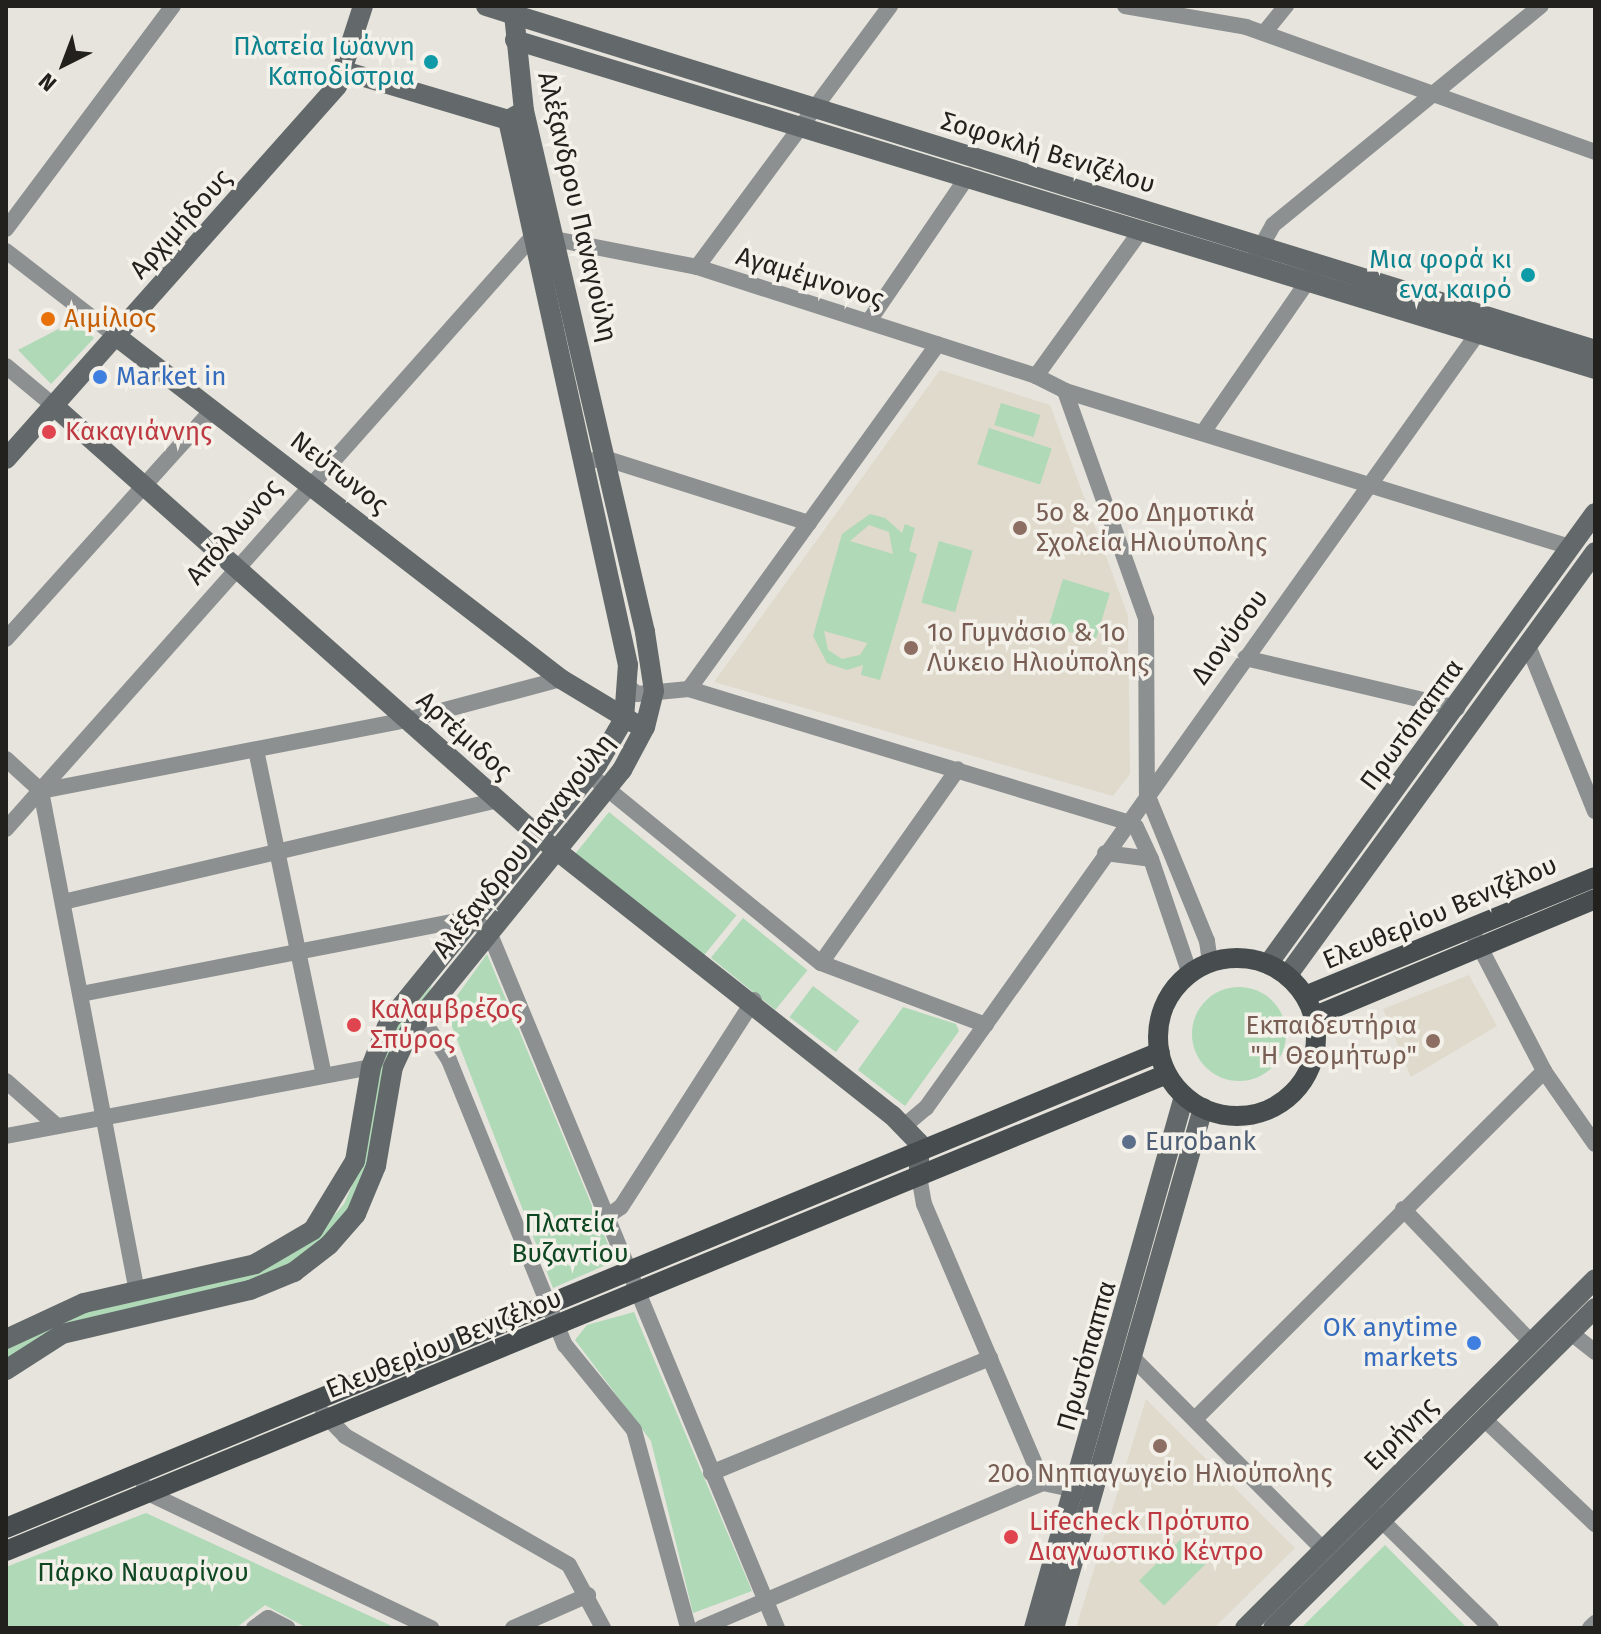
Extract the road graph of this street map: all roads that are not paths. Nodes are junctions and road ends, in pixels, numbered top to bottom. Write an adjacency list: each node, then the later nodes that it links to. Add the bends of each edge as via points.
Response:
1 (173, 6): 17 (street)
2 (363, 6): 11 (street, Αρχιμήδους)
3 (486, 6): 8 (street, Σοφοκλή Βενιζέλου)
4 (890, 6): 14 (street)
5 (1125, 6): 9 (street)
6 (1286, 6): 9 (street)
7 (1541, 6): 12 (street)
8 (515, 10): 10 (street, Αλέξανδρου Παναγούλη); 14 (street, Σοφοκλή Βενιζέλου)
9 (1264, 33): 12 (street)
10 (515, 40): 13 (street, Αλέξανδρου Παναγούλη); 14 (street, Σοφοκλή Βενιζέλου)
11 (344, 71): 13 (street); 27 (street, Αρχιμήδους)
12 (1430, 94): 15 (street); 22 (street)
13 (516, 116): 19 (street, Αλέξανδρου Παναγούλη); 20 (street, Αλέξανδρου Παναγούλη)
14 (807, 117): 16 (street, Σοφοκλή Βενιζέλου); 22 (street, Σοφοκλή Βενιζέλου); 23 (street)
15 (1595, 152)
16 (968, 176): 18 (street, Σοφοκλή Βενιζέλου); 25 (street)
17 (6, 229)
18 (1142, 229): 22 (street, Σοφοκλή Βενιζέλου); 32 (street)
19 (534, 235): 20 (street, Αγαμέμνονος); 39 (street, Αλέξανδρου Παναγούλη); 40 (street, Απόλλωνος)
20 (557, 236): 23 (street, Αγαμέμνονος); 38 (street, Αλέξανδρου Παναγούλη)
21 (6, 251): 27 (street, Νεύτωνος)
22 (1257, 253): 24 (street, Σοφοκλή Βενιζέλου)
23 (697, 267): 25 (street, Αγαμέμνονος)
24 (1314, 273): 26 (street, Σοφοκλή Βενιζέλου); 29 (street, Σοφοκλή Βενιζέλου); 36 (street)
25 (869, 321): 28 (street, Αγαμέμνονος)
26 (1478, 333): 31 (street, Σοφοκλή Βενιζέλου); 41 (street, Διονύσου)
27 (116, 336): 34 (street, Αρχιμήδους); 35 (street, Νεύτωνος)
28 (938, 344): 32 (street, Αγαμέμνονος); 44 (street)
29 (1595, 350)
30 (6, 366): 34 (street, Αρτέμιδος)
31 (1595, 369)
32 (1036, 376): 33 (street, Αγαμέμνονος)
33 (1065, 391): 36 (street, Αγαμέμνονος); 65 (street, via 1146,619)
34 (54, 406): 37 (street, Αρχιμήδους); 42 (street, Αρτέμιδος)
35 (213, 409): 40 (street, Νεύτωνος); 42 (street)
36 (1204, 431): 41 (street, Αγαμέμνονος)
37 (6, 459)
38 (607, 459): 39 (street); 44 (street); 54 (street, Αλέξανδρου Παναγούλη)
39 (585, 461): 52 (street, Αλέξανδρου Παναγούλη)
40 (310, 482): 47 (street, Απόλλωνος); 51 (street, Νεύτωνος)
41 (1369, 484): 45 (street, Αγαμέμνονος); 50 (street, Διονύσου)
42 (144, 486): 47 (street, Αρτέμιδος); 48 (street)
43 (1595, 513): 45 (street, Πρωτόπαππα)
44 (809, 523): 53 (street)
45 (1570, 547): 55 (street, Πρωτόπαππα)
46 (1595, 552): 49 (street, Πρωτόπαππα)
47 (235, 567): 57 (street, Αρτέμιδος); 64 (street, Απόλλωνος)
48 (6, 639)
49 (1529, 648): 67 (street); 86 (street, Πρωτόπαππα)
50 (1245, 658): 55 (street); 65 (street, Διονύσου)
51 (561, 679): 56 (street, Νεύτωνος); 57 (street)
52 (630, 688): 54 (street, via 637,694); 56 (street, Αλέξανδρου Παναγούλη)
53 (689, 689): 54 (street); 61 (street)
54 (654, 691): 58 (street, Αλέξανδρου Παναγούλη)
55 (1457, 708): 84 (street, Πρωτόπαππα)
56 (624, 719): 58 (street, Νεύτωνος); 62 (street, Αλέξανδρου Παναγούλη)
57 (407, 720): 59 (street); 66 (street, Αρτέμιδος)
58 (645, 727): 63 (street, Αλέξανδρου Παναγούλη)
59 (256, 750): 64 (street); 73 (street)
60 (6, 759): 64 (street)
61 (958, 769): 68 (street); 82 (street)
62 (589, 774): 63 (street); 70 (street, Αλέξανδρου Παναγούλη)
63 (606, 789): 71 (street, Αλέξανδρου Παναγούλη); 82 (street)
64 (41, 791): 69 (street, Απόλλωνος); 77 (street)
65 (1147, 794): 68 (street, Διονύσου); 83 (street, via 1207,941)
66 (498, 800): 70 (street, Αρτέμιδος); 73 (street)
67 (1595, 811)
68 (1127, 822): 72 (street, Διονύσου); 74 (street, via 1136,827)
69 (6, 829)
70 (537, 835): 71 (street, Αρτέμιδος); 78 (street, Αλέξανδρου Παναγούλη)
71 (555, 850): 79 (street, Αλέξανδρου Παναγούλη); 89 (street, Αρτέμιδος)
72 (1105, 853): 74 (street); 92 (street, Διονύσου)
73 (279, 854): 77 (street); 81 (street)
74 (1151, 859): 85 (street)
75 (1595, 877): 80 (main road, Ελευθερίου Βενιζέλου)
76 (1595, 899): 80 (main road, Ελευθερίου Βενιζέλου)
77 (63, 902): 87 (street)
78 (471, 918): 79 (street); 81 (street); 94 (street, Αλέξανδρου Παναγούλη, via 389,1021)
79 (489, 932): 90 (street, Αλέξανδρου Παναγούλη); 109 (street)
80 (1474, 938): 88 (main road, Ελευθερίου Βενιζέλου); 91 (main road, Ελευθερίου Βενιζέλου); 95 (street)
81 (300, 953): 87 (street); 97 (street)
82 (821, 963): 92 (street)
83 (1210, 963): 84 (main road, via 1229,959); 85 (main road)
84 (1268, 964): 86 (main road)
85 (1190, 974): 93 (main road, via 1163,1009)
86 (1287, 976): 88 (main road)
87 (81, 994): 101 (street)
88 (1305, 996): 91 (main road)
89 (754, 1000): 103 (street, Αρτέμιδος); 109 (street, via 621,1207)
90 (421, 1017): 114 (street, via 449,1060); 123 (street, Αλέξανδρου Παναγούλη, via 393,1067 384,1135 366,1194 329,1245 294,1272 250,1290 62,1334)
91 (1313, 1017): 100 (main road, via 1313,1061 1288,1098 1247,1116)
92 (986, 1025): 103 (street, Διονύσου, via 926,1108)
93 (1160, 1052): 96 (main road); 106 (main road, Ελευθερίου Βενιζέλου)
94 (371, 1067): 97 (street); 112 (street, Αλέξανδρου Παναγούλη, via 355,1161 313,1230 255,1264)
95 (1544, 1071): 105 (street); 108 (street)
96 (1167, 1074): 99 (main road); 107 (main road, Ελευθερίου Βενιζέλου)
97 (324, 1075): 101 (street)
98 (6, 1081): 102 (street)
99 (1184, 1096): 100 (main road); 131 (street, Πρωτόπαππα)
100 (1203, 1108): 122 (street, Πρωτόπαππα)
101 (105, 1117): 102 (street); 112 (street)
102 (57, 1126): 104 (street)
103 (903, 1127): 106 (street)
104 (6, 1136)
105 (1595, 1144)
106 (916, 1152): 107 (street); 110 (main road, Ελευθερίου Βενιζέλου)
107 (919, 1176): 113 (main road, Ελευθερίου Βενιζέλου); 121 (street, via 924,1204)
108 (1403, 1209): 119 (street); 125 (street)
109 (605, 1218): 110 (street)
110 (627, 1272): 113 (street); 114 (main road, Ελευθερίου Βενιζέλου)
111 (1595, 1279): 119 (street, Ειρήνης)
112 (137, 1292): 118 (street, Αλέξανδρου Παναγούλη, via 55,1312)
113 (636, 1293): 116 (main road, Ελευθερίου Βενιζέλου); 129 (street)
114 (549, 1305): 116 (street); 124 (main road, Ελευθερίου Βενιζέλου)
115 (1595, 1308): 117 (street, Ειρήνης)
116 (556, 1326): 127 (main road, Ελευθερίου Βενιζέλου); 148 (street, via 643,1449)
117 (1571, 1333): 120 (street); 126 (street, Ειρήνης)
118 (6, 1339)
119 (1532, 1343): 133 (street, Ειρήνης)
120 (1595, 1352)
121 (990, 1358): 129 (street); 130 (street)
122 (1134, 1359): 125 (street); 131 (street, Πρωτόπαππα)
123 (6, 1370)
124 (315, 1401): 127 (street); 128 (main road, Ελευθερίου Βενιζέλου)
125 (1195, 1419): 137 (street)
126 (1484, 1419): 134 (street, Ειρήνης); 135 (street)
127 (327, 1420): 132 (main road, Ελευθερίου Βενιζέλου); 139 (street, via 569,1565)
128 (139, 1473): 132 (street); 136 (main road, Ελευθερίου Βενιζέλου)
129 (711, 1473): 140 (street)
130 (1043, 1483): 131 (street); 140 (street)
131 (1084, 1492): 151 (street, Πρωτόπαππα); 152 (street, Πρωτόπαππα)
132 (148, 1493): 138 (main road, Ελευθερίου Βενιζέλου); 145 (street)
133 (1367, 1505): 134 (street); 137 (street, Ειρήνης)
134 (1381, 1521): 153 (street, Ειρήνης); 154 (street)
135 (1595, 1524)
136 (6, 1528)
137 (1322, 1548): 142 (street, Ειρήνης)
138 (6, 1551)
139 (588, 1595): 146 (street); 147 (street)
140 (765, 1601): 149 (street); 150 (street)
141 (1595, 1623): 155 (street)
142 (1249, 1627)
143 (254, 1628): 144 (street, via 268,1618)
144 (288, 1628)
145 (431, 1628)
146 (513, 1628)
147 (603, 1628)
148 (688, 1628)
149 (701, 1628)
150 (777, 1628)
151 (1034, 1628)
152 (1054, 1628)
153 (1273, 1628)
154 (1491, 1628)
155 (1590, 1628)

